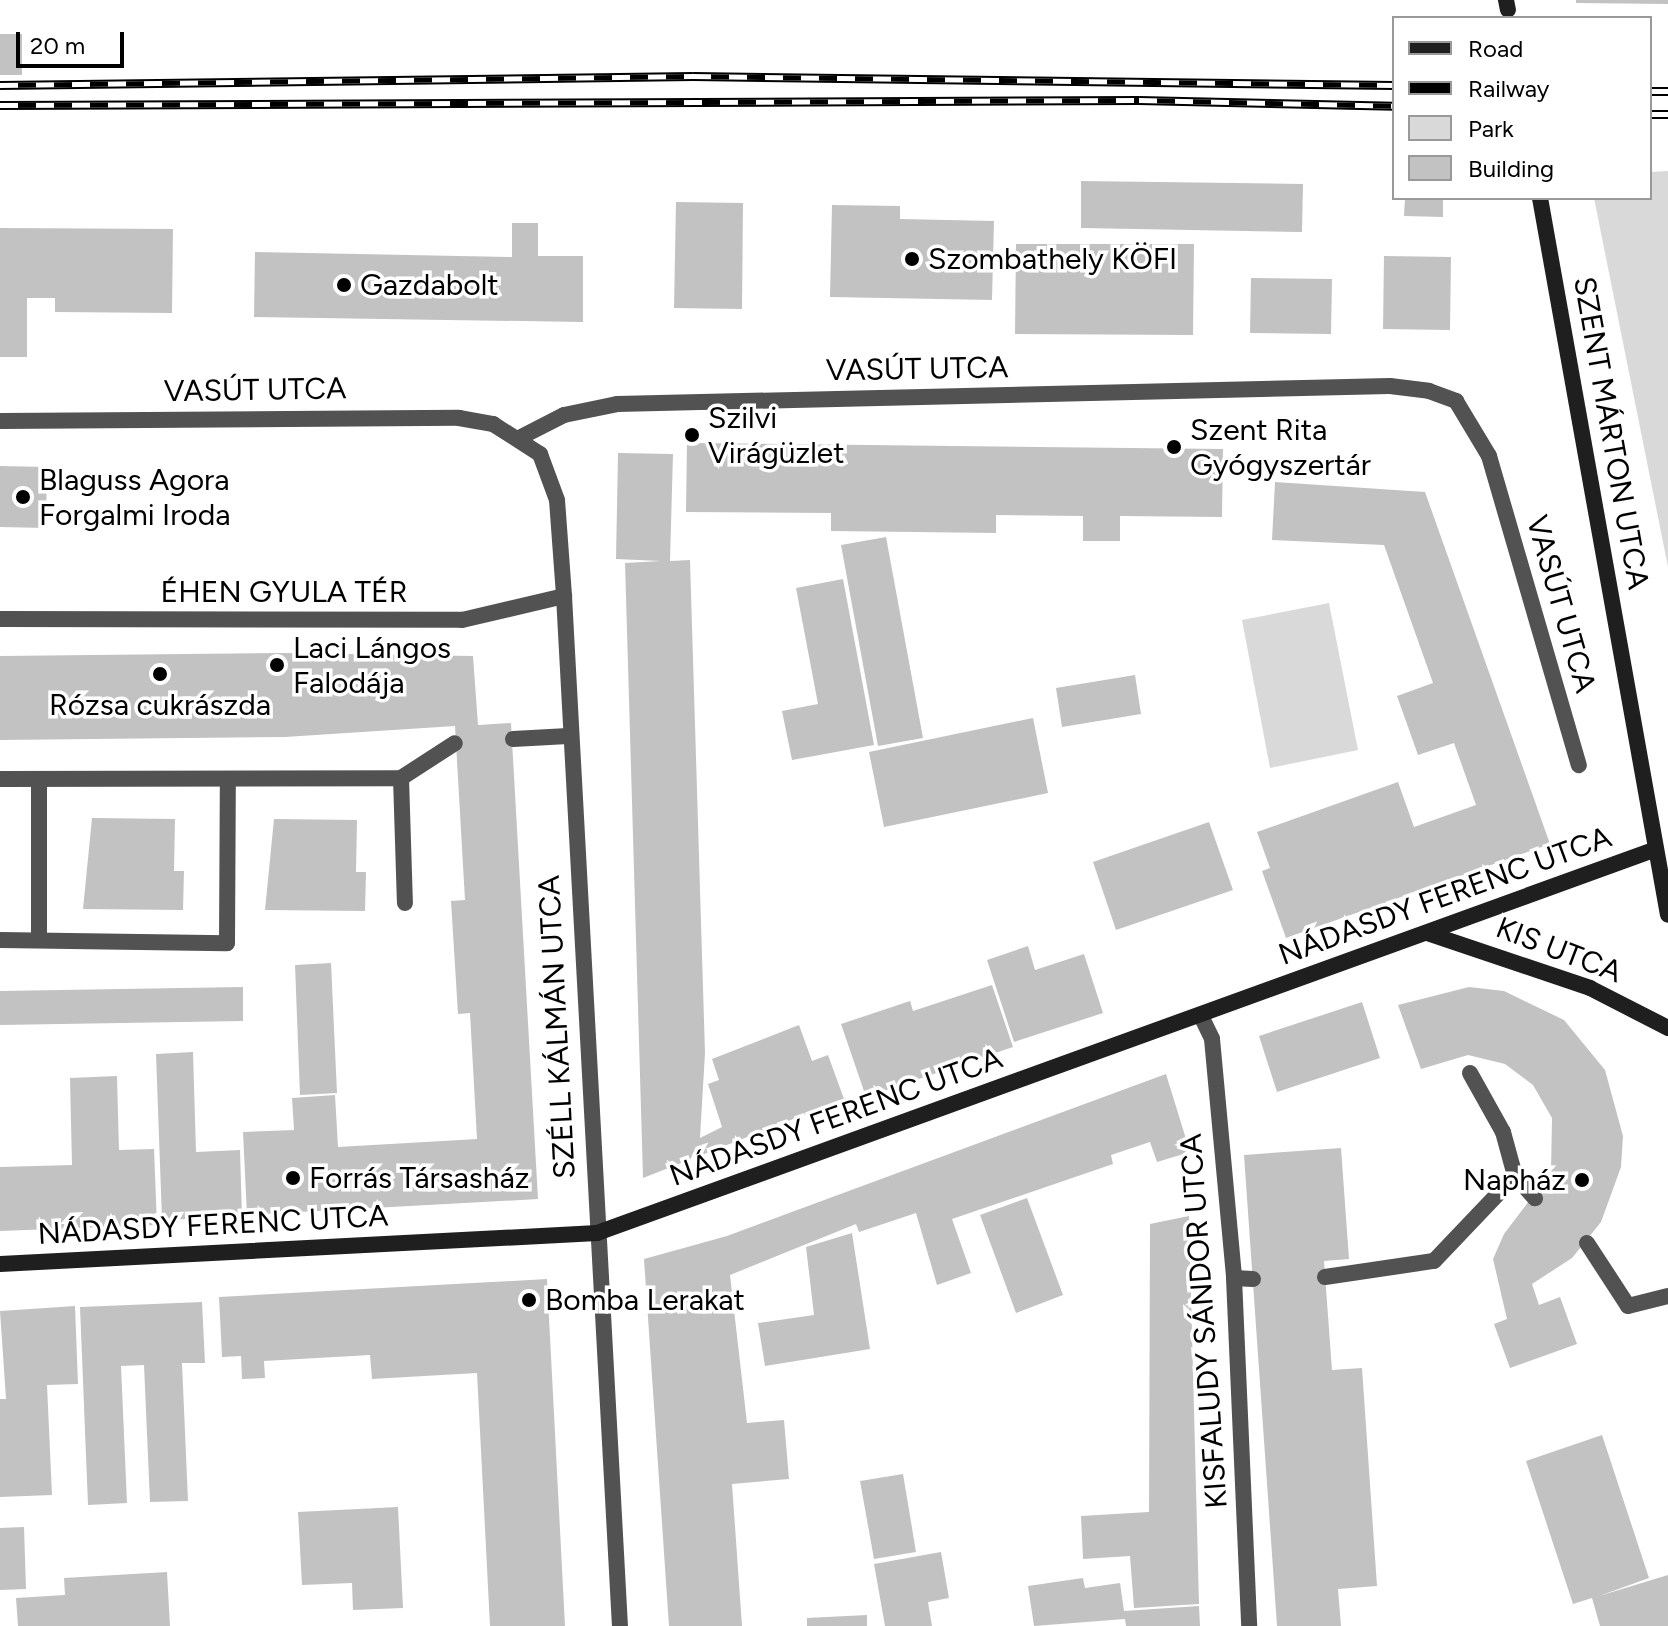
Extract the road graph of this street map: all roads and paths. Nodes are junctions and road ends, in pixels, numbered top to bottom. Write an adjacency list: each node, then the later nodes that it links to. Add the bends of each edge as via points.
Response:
1 (1540, 200): 14 (street, SZENT MÁRTON UTCA)
2 (0, 421): 3 (street, VASÚT UTCA, via 424,416 493,424)
3 (521, 437): 4 (street, SZÉLL KÁLMÁN UTCA, via 551,476); 9 (street, VASÚT UTCA, via 564,415 617,404 1390,386 1429,391 1456,401 1489,456)
4 (564, 596): 5 (street, ÉHEN GYULA TÉR, via 462,620); 6 (street, SZÉLL KÁLMÁN UTCA)
5 (0, 619)
6 (568, 736): 7 (street); 25 (street, SZÉLL KÁLMÁN UTCA)
7 (513, 739)
8 (455, 743): 10 (street)
9 (1579, 765)
10 (401, 778): 13 (street); 15 (street)
11 (0, 779): 12 (street)
12 (39, 779): 13 (street); 19 (street)
13 (228, 779): 19 (street, via 227,943)
14 (1656, 849): 16 (street, SZENT MÁRTON UTCA); 17 (street, NÁDASDY FERENC UTCA)
15 (405, 903)
16 (1668, 915)
17 (1427, 933): 20 (street, NÁDASDY FERENC UTCA); 21 (street, KIS UTCA, via 1590,988)
18 (0, 940): 19 (street)
19 (39, 940)
20 (1201, 1016): 25 (street, NÁDASDY FERENC UTCA); 29 (street, KISFALUDY SÁNDOR UTCA, via 1212,1039)
21 (1668, 1028)
22 (1470, 1073): 23 (street, via 1503,1132)
23 (1515, 1176): 24 (street); 28 (street, via 1434,1261)
24 (1535, 1198)
25 (597, 1233): 27 (street, NÁDASDY FERENC UTCA); 32 (street, SZÉLL KÁLMÁN UTCA)
26 (1587, 1243): 31 (street, via 1628,1306)
27 (0, 1264)
28 (1325, 1277)
29 (1234, 1278): 30 (street); 33 (street, KISFALUDY SÁNDOR UTCA)
30 (1253, 1279)
31 (1668, 1296)
32 (620, 1626)
33 (1249, 1626)

